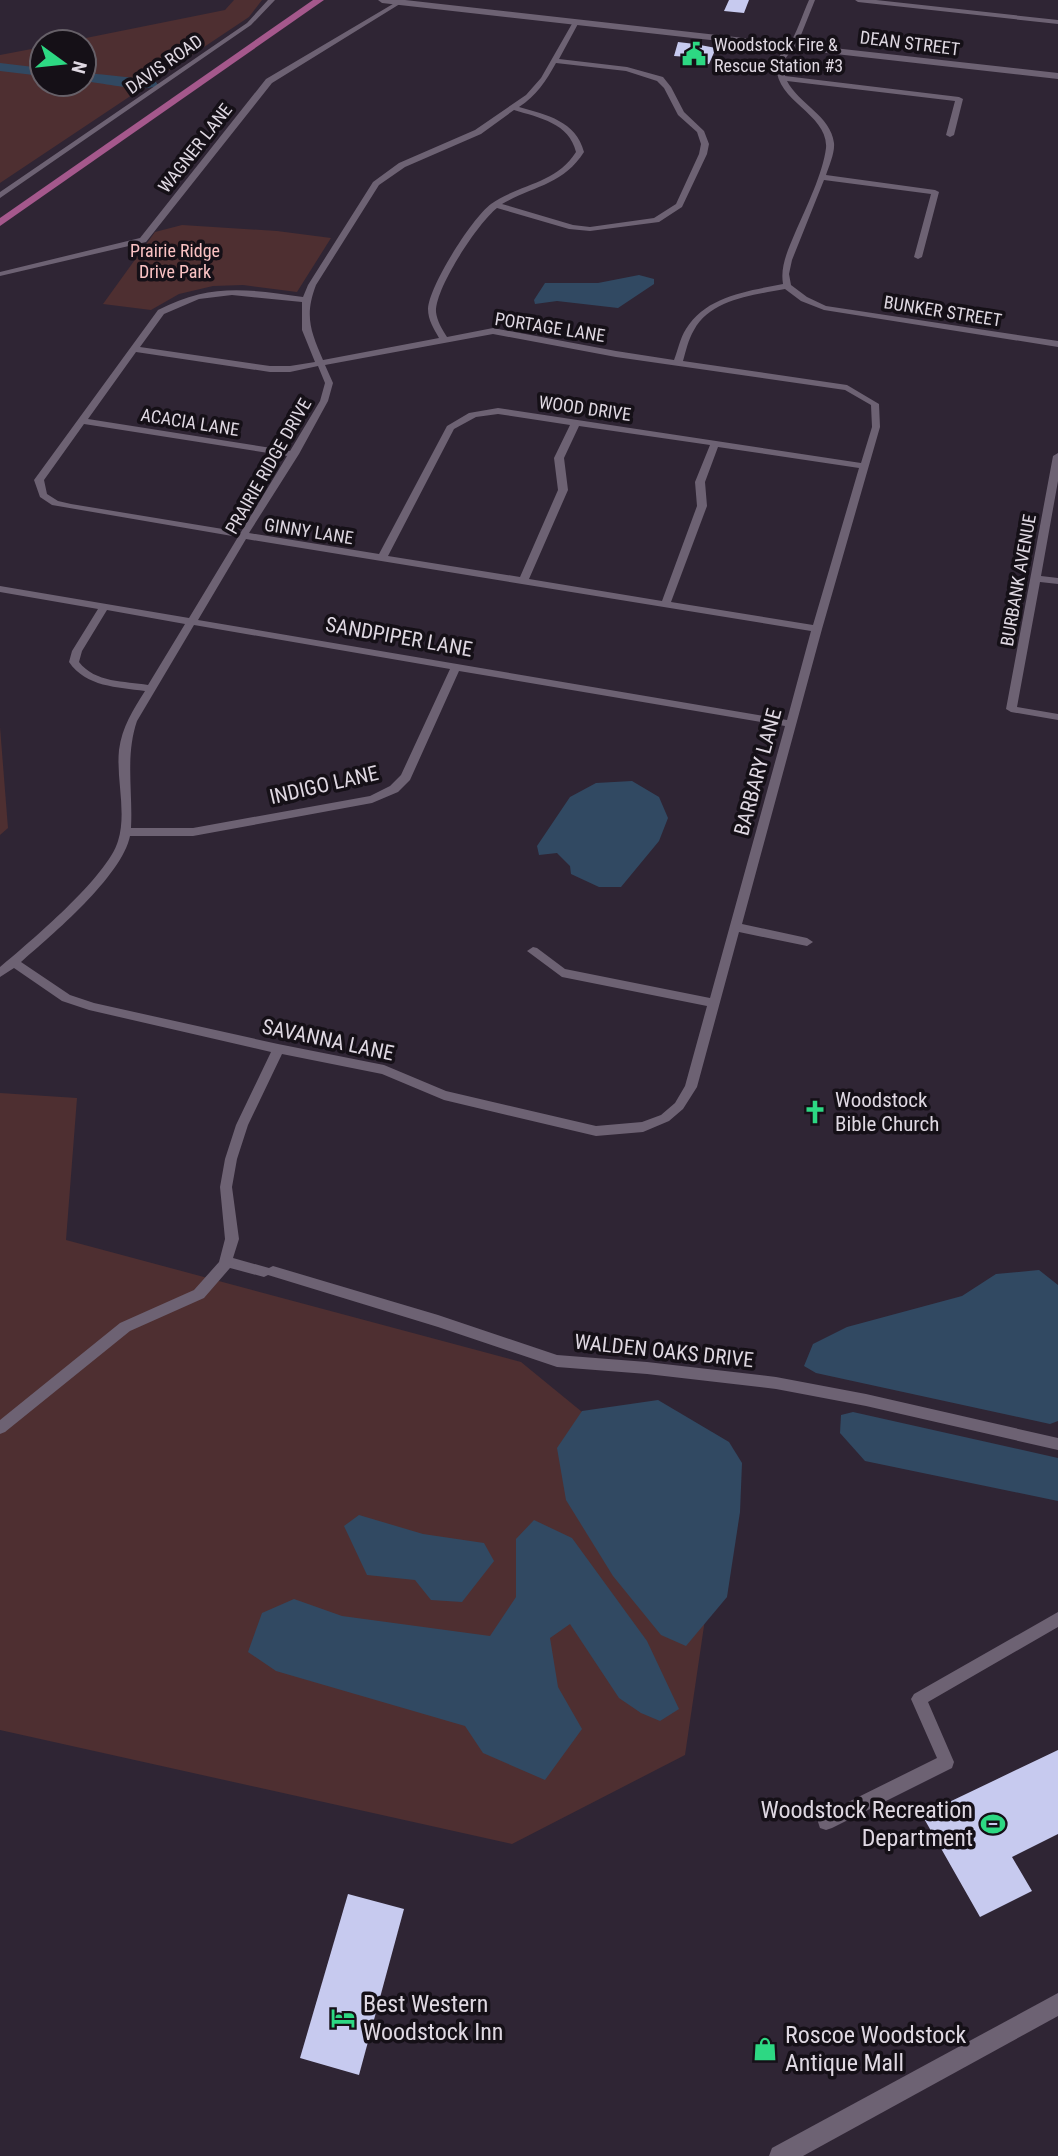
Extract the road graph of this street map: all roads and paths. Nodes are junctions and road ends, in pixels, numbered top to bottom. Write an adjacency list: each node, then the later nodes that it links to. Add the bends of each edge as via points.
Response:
1 (272, 0): 16 (street, DAVIS ROAD, via 249,24)
2 (319, 0): 18 (main road)
3 (382, 0): 6 (street, DEAN STREET)
4 (812, 0): 9 (street)
5 (858, 0): 8 (street)
6 (400, 2): 7 (street, DEAN STREET); 20 (street, WAGNER LANE, via 269,81 143,240)
7 (576, 22): 9 (street, DEAN STREET); 10 (street)
8 (1058, 22)
9 (792, 45): 11 (street, DEAN STREET); 12 (street, via 780,65)
10 (555, 61): 13 (street, via 529,97); 17 (street, via 627,69 660,79 681,113 700,131 703,154 679,205 656,220 590,229)
11 (1058, 76)
12 (782, 78): 14 (street, via 959,99); 15 (street, via 826,130 830,150)
13 (514, 108): 17 (street, via 565,127 574,134 580,152 560,175); 22 (street, via 478,132 402,165 376,184)
14 (950, 135)
15 (820, 177): 19 (street, via 935,192); 21 (street, via 788,260)
16 (0, 196)
17 (496, 205): 24 (street, via 477,222 434,299 432,320)
18 (0, 223)
19 (918, 257)
20 (0, 274)
21 (787, 286): 23 (street); 27 (street, via 723,302 705,313 690,329)
22 (306, 300): 26 (street, GINNY LANE, via 217,291 194,296 161,312); 28 (street, PRAIRIE RIDGE DRIVE, via 306,330)
23 (824, 309): 25 (street, BUNKER STREET)
24 (444, 339): 27 (street, PORTAGE LANE, via 493,331); 28 (street, PORTAGE LANE)
25 (1058, 344)
26 (134, 349): 28 (street, PORTAGE LANE, via 270,369); 30 (street, GINNY LANE)
27 (678, 362): 29 (street, PORTAGE LANE, via 847,388)
28 (321, 363): 33 (street, PRAIRIE RIDGE DRIVE, via 329,383 324,401)
29 (875, 404): 35 (street, BARBARY LANE, via 876,427)
30 (81, 421): 33 (street, ACACIA LANE); 36 (street, GINNY LANE, via 39,480 43,495 71,507)
31 (576, 422): 32 (street, WOOD DRIVE); 37 (street, WOOD DRIVE, via 498,411 462,418 450,428); 39 (street, via 559,458 563,490)
32 (715, 444): 35 (street, WOOD DRIVE); 42 (street, via 700,482 702,506)
33 (294, 454): 36 (street, PRAIRIE RIDGE DRIVE)
34 (1058, 456): 38 (street, BURBANK AVENUE)
35 (865, 466): 45 (street, BARBARY LANE)
36 (245, 536): 37 (street, GINNY LANE); 44 (street, PRAIRIE RIDGE DRIVE)
37 (382, 558): 39 (street, GINNY LANE)
38 (1034, 578): 40 (street); 48 (street, BURBANK AVENUE, via 1011,709)
39 (523, 582): 42 (street, GINNY LANE)
40 (1058, 582)
41 (0, 589): 43 (street, SANDPIPER LANE)
42 (664, 605): 45 (street, GINNY LANE)
43 (104, 607): 44 (street, SANDPIPER LANE); 47 (street, via 77,652 74,662 78,670 87,676)
44 (193, 622): 46 (street, SANDPIPER LANE); 47 (street, PRAIRIE RIDGE DRIVE)
45 (817, 629): 49 (street, BARBARY LANE)
46 (457, 667): 49 (street, SANDPIPER LANE); 50 (street, INDIGO LANE, via 406,777 394,789 372,799 193,832)
47 (152, 689): 50 (street, PRAIRIE RIDGE DRIVE, via 124,742)
48 (1058, 717)
49 (791, 724): 51 (street, BARBARY LANE)
50 (125, 832): 54 (street, PRAIRIE RIDGE DRIVE, via 112,863)
51 (735, 927): 52 (street); 56 (street, BARBARY LANE)
52 (807, 942)
53 (533, 951): 56 (street, via 562,973)
54 (13, 962): 55 (street, PRAIRIE RIDGE DRIVE); 57 (street, SAVANNA LANE, via 66,998 93,1007)
55 (0, 973)
56 (714, 1003): 58 (street, BARBARY LANE, via 691,1087 665,1118)
57 (278, 1049): 58 (street, SAVANNA LANE, via 384,1070 444,1095 596,1131); 59 (street, via 230,1159 226,1187 232,1238)
58 (643, 1127)
59 (226, 1262): 60 (street, via 199,1294 125,1327); 61 (street, WALDEN OAKS DRIVE, via 439,1321 557,1361 776,1384)
60 (0, 1428)
61 (1058, 1444)
62 (1058, 1619): 63 (street, via 919,1699 946,1762)
63 (825, 1822)
64 (1058, 2004): 65 (street)
65 (780, 2156)

